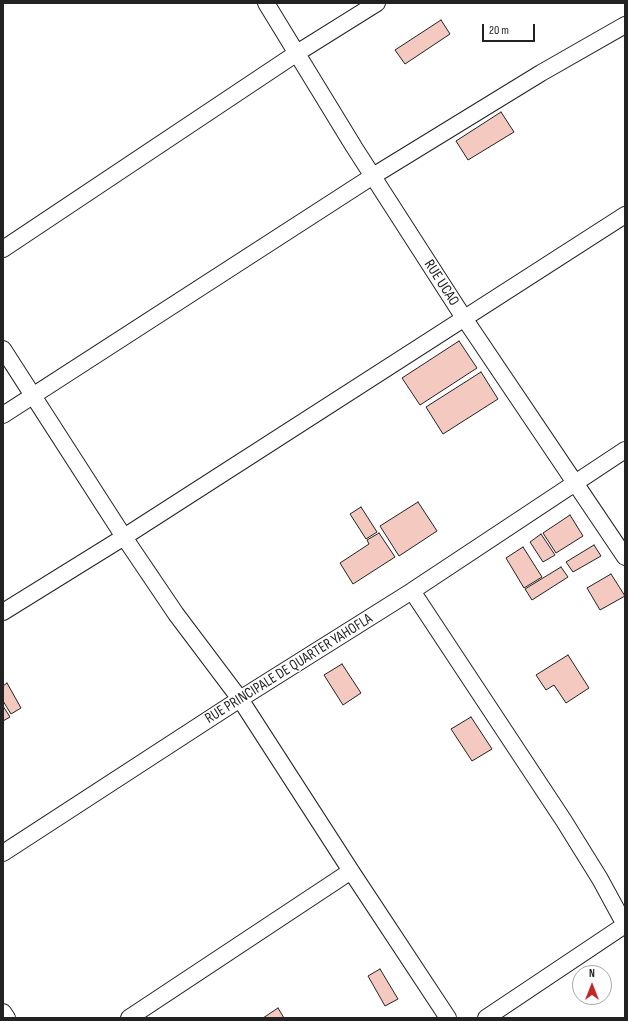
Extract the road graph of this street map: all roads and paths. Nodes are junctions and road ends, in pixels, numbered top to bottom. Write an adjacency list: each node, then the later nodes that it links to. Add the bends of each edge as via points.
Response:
1 (266, 3): 4 (street, RUE UCAO)
2 (377, 3): 4 (street)
3 (625, 25): 5 (street, via 541,72)
4 (297, 53): 5 (street, RUE UCAO); 7 (street)
5 (373, 176): 8 (street, RUE UCAO); 10 (street)
6 (625, 215): 8 (street)
7 (3, 249)
8 (464, 318): 13 (street, RUE UCAO); 14 (street)
9 (3, 349): 10 (street)
10 (34, 395): 11 (street); 14 (street)
11 (3, 415)
12 (625, 450): 13 (street, RUE PRINCIPALE DE QUARTER YAHOFLA)
13 (574, 483): 15 (street, RUE UCAO); 16 (street, RUE PRINCIPALE DE QUARTER YAHOFLA)
14 (124, 537): 17 (street); 18 (street, via 176,614)
15 (625, 558)
16 (412, 591): 18 (street, RUE PRINCIPALE DE QUARTER YAHOFLA); 21 (street, via 564,821 600,878)
17 (3, 612)
18 (240, 699): 19 (street, RUE PRINCIPALE DE QUARTER YAHOFLA); 20 (street)
19 (3, 854)
20 (350, 871): 24 (street); 25 (street)
21 (625, 925): 26 (street)
22 (3, 1012): 23 (street)
23 (7, 1018)
24 (129, 1018)
25 (448, 1018)
26 (486, 1018)

